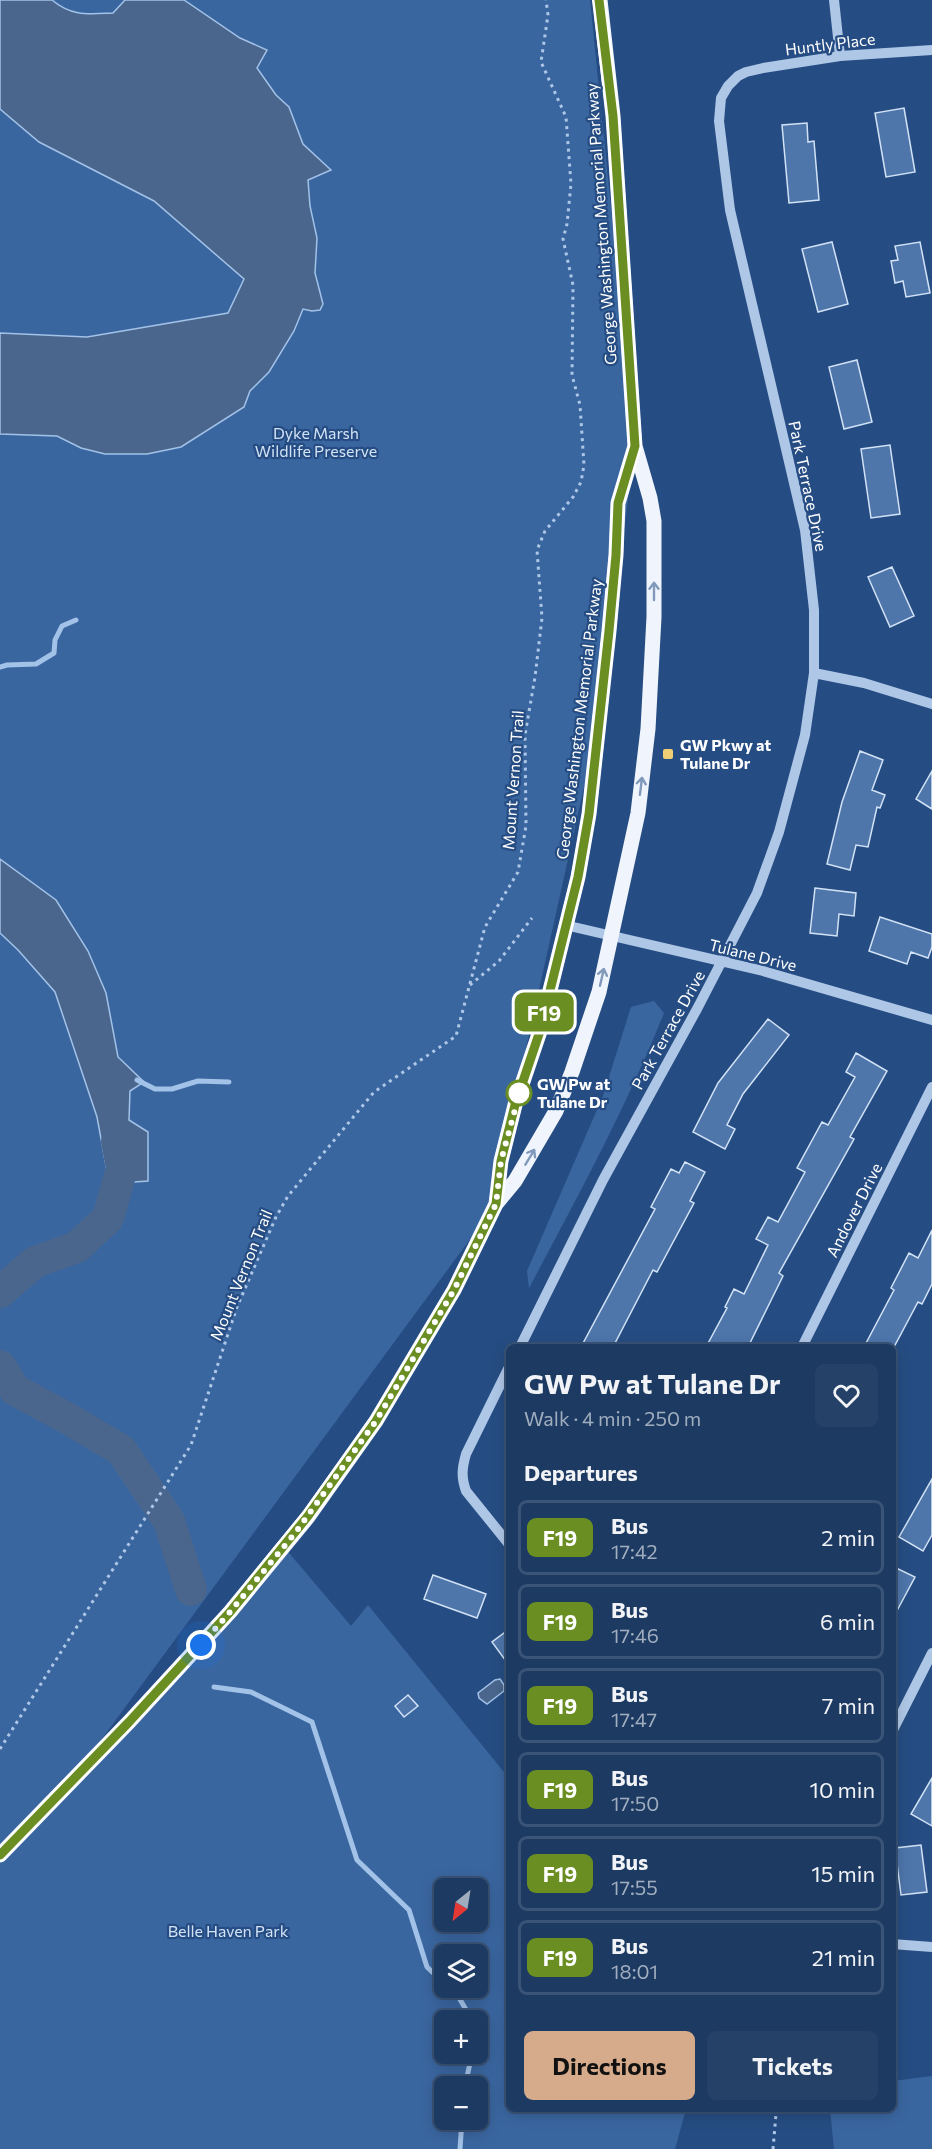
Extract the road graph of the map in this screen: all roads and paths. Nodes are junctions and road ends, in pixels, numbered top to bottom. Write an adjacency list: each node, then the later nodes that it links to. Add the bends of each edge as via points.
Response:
1 (546, 0): 14 (path, Mount Vernon Trail, via 548,15 540,62 566,117 571,184 563,239 573,285 572,375 580,405 584,465 581,482 545,531 537,550 542,618 525,735 526,826 518,872 485,927)
2 (600, 0): 7 (main road, George Washington Memorial Parkway, via 613,116)
3 (834, 0): 5 (street)
4 (932, 50): 5 (street, Huntly Place)
5 (840, 56): 6 (street, Huntly Place, via 763,68)
6 (734, 80): 8 (street, Park Terrace Drive, via 724,92 719,108 723,161 733,221 805,530)
7 (635, 446): 11 (main road, George Washington Memorial Parkway, via 618,503 589,814); 12 (main road, George Washington Memorial Parkway, one-way to 7, via 638,813 648,729 654,617 654,521)
8 (814, 673): 9 (street, via 864,683); 13 (street, Park Terrace Drive, via 804,735 779,832 757,893)
9 (932, 704)
10 (532, 918): 14 (path, via 499,961)
11 (565, 925): 12 (street, Tulane Drive); 17 (main road, George Washington Memorial Parkway, via 540,1031 501,1161)
12 (611, 937): 13 (street, Tulane Drive); 17 (main road, George Washington Memorial Parkway, one-way to 12, via 515,1181 556,1111 595,1003)
13 (722, 961): 15 (street, Tulane Drive); 18 (street, Park Terrace Drive, via 603,1180)
14 (470, 986): 24 (path, Mount Vernon Trail, via 456,1036 389,1081 361,1106 288,1196 237,1307 191,1445)
15 (932, 1020)
16 (932, 1087): 19 (street, Andover Drive)
17 (496, 1204): 25 (main road, George Washington Memorial Parkway, via 454,1290 382,1411 308,1516 230,1612)
18 (521, 1344)
19 (804, 1344)
20 (506, 1373): 21 (street, via 462,1469 466,1491)
21 (506, 1541)
22 (932, 1653): 23 (street)
23 (896, 1724)
24 (0, 1749)
25 (0, 1855)
26 (896, 1944): 27 (street)
27 (932, 1947)
28 (776, 2114): 29 (path)
29 (773, 2149)

